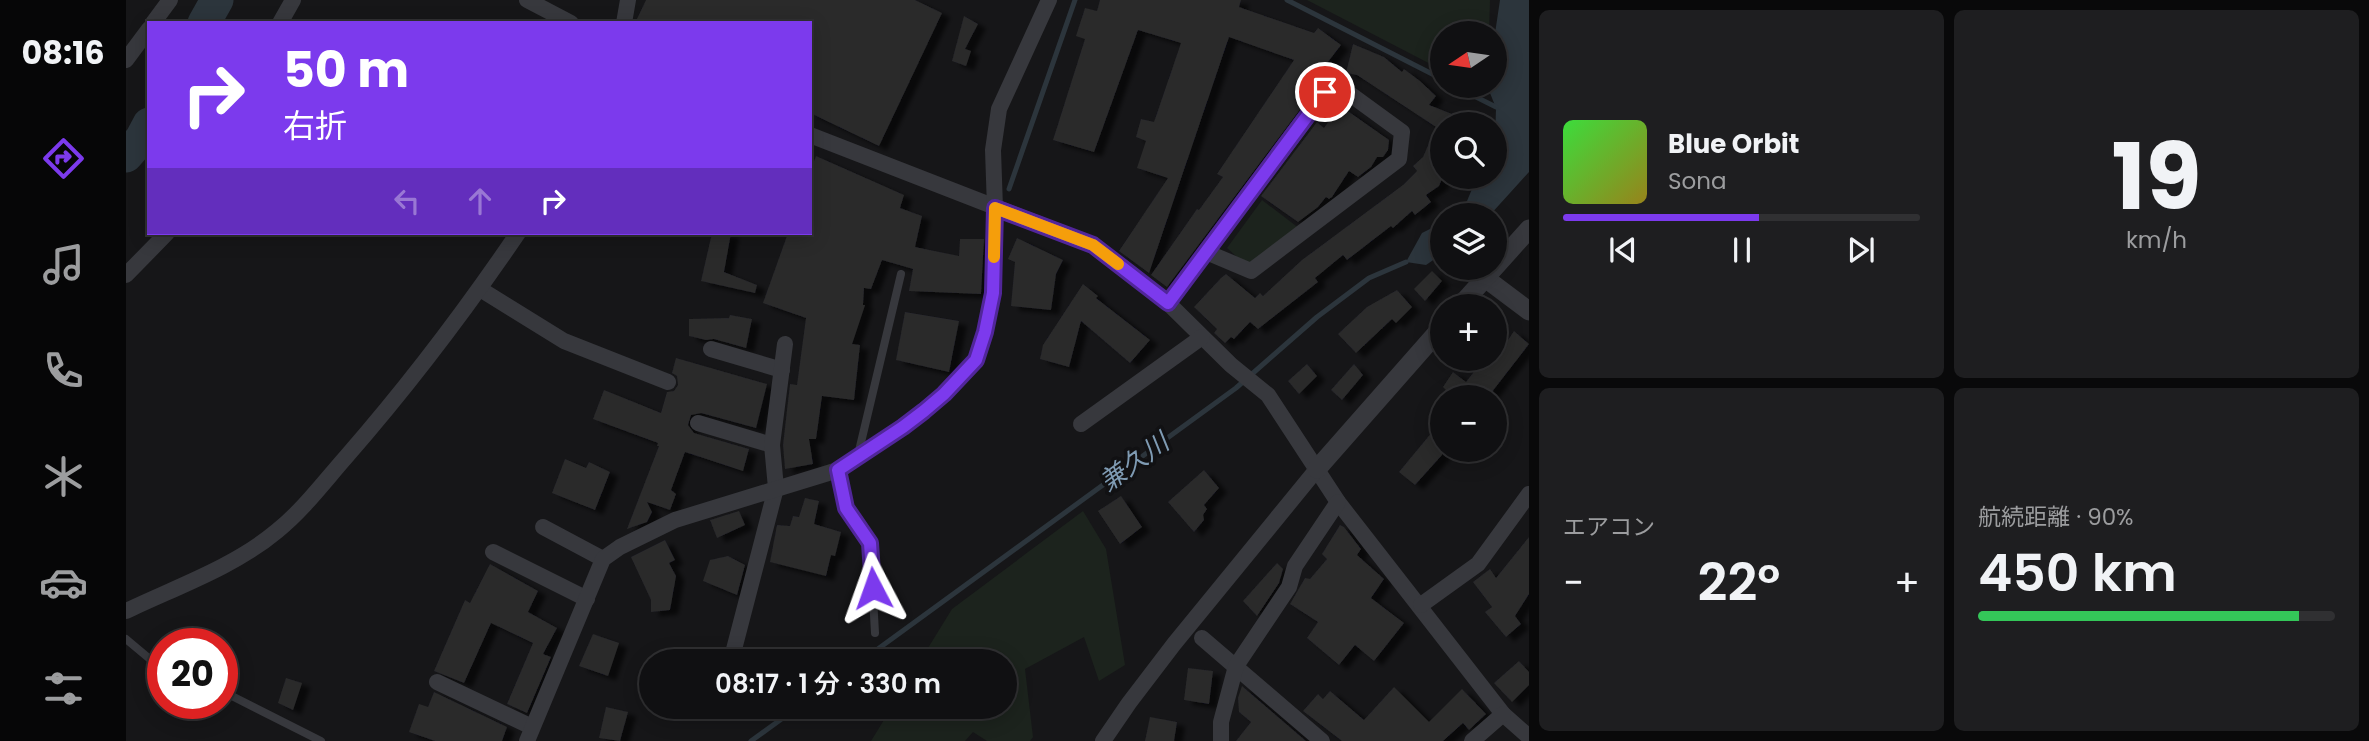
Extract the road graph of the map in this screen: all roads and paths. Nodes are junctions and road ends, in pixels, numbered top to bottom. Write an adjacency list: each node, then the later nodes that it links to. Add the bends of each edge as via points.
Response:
1 (170, 0): 6 (street)
2 (293, 0): 7 (street)
3 (527, 0): 8 (street)
4 (628, 0): 9 (street)
5 (1049, 0): 13 (street, via 999,109 993,150)
6 (154, 21)
7 (281, 21)
8 (567, 21)
9 (624, 21)
10 (147, 32): 11 (street)
11 (126, 60)
12 (812, 136): 13 (street)
13 (995, 208): 25 (street, via 1093,245); 36 (street, via 993,293 976,360 944,394)
14 (1529, 229): 18 (street)
15 (165, 235): 20 (street)
16 (517, 235): 23 (street)
17 (1206, 252): 17 (street, via 1325,92 1343,89 1402,132 1399,159 1251,271); 25 (street)
18 (1507, 254)
19 (901, 274): 36 (lane)
20 (126, 275)
21 (1483, 280): 24 (street)
22 (1488, 280): 26 (street)
23 (480, 289): 32 (street, via 564,341); 47 (street, via 395,401 277,532 241,556)
24 (1471, 294)
25 (1168, 303): 27 (street)
26 (1529, 310)
27 (1202, 337): 34 (street); 37 (street, via 1268,395)
28 (1430, 341): 37 (street)
29 (785, 344): 31 (street)
30 (710, 349): 31 (street)
31 (782, 370): 35 (street)
32 (668, 382)
33 (698, 423): 35 (street)
34 (1081, 424)
35 (772, 445): 39 (street)
36 (857, 458): 38 (street)
37 (1317, 468): 41 (street); 60 (street, via 1174,644)
38 (838, 470): 39 (street); 48 (lane, via 846,508 870,543)
39 (776, 488): 44 (street, via 675,520); 51 (street)
40 (1529, 494): 46 (street, via 1478,564)
41 (1338, 502): 46 (street); 53 (street)
42 (544, 527): 44 (street)
43 (493, 552): 45 (street)
44 (603, 559): 45 (street)
45 (587, 598): 57 (street)
46 (1421, 605): 56 (street)
47 (126, 611)
48 (875, 633)
49 (1202, 638): 53 (street)
50 (126, 639): 52 (lane)
51 (734, 649)
52 (147, 657)
53 (1236, 666): 61 (street, via 1221,722); 62 (street)
54 (438, 682): 57 (street)
55 (238, 699): 59 (lane)
56 (1503, 714): 58 (street); 63 (street)
57 (529, 734)
58 (1529, 737)
59 (321, 741)
60 (1103, 741)
61 (1221, 741)
62 (1322, 741)
63 (1472, 741)

